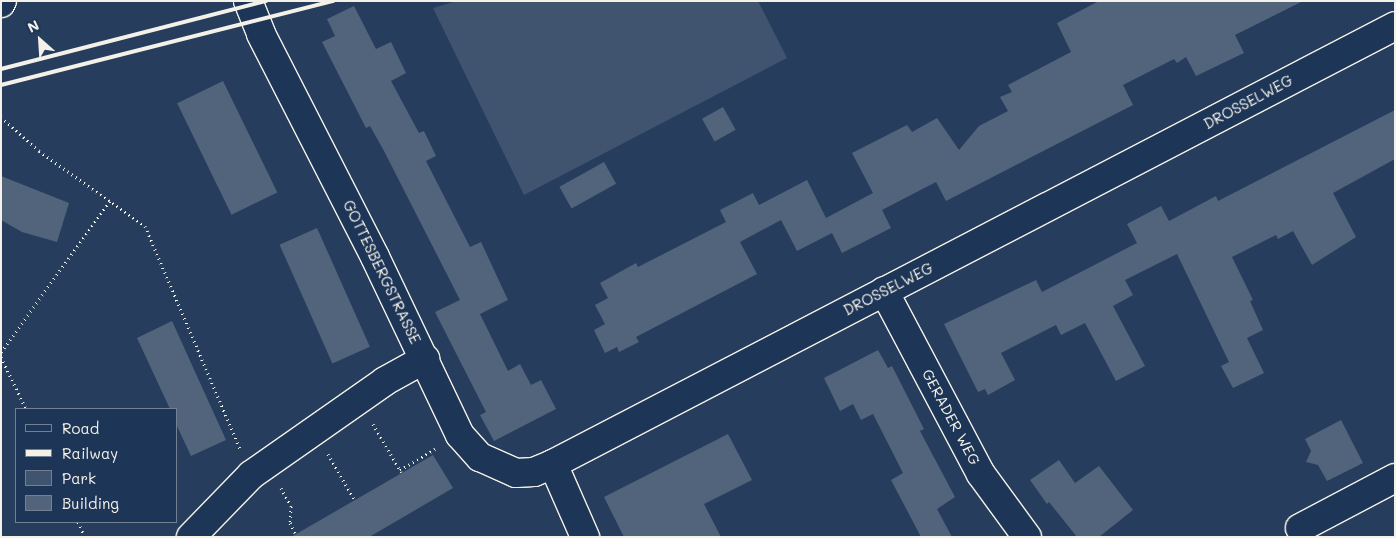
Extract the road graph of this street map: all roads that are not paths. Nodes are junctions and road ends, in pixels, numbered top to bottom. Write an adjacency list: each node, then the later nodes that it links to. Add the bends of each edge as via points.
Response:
1 (248, 1): 4 (street, GOTTESBERGSTRASSE, via 261,34)
2 (1395, 26): 3 (street, DROSSELWEG)
3 (884, 291): 5 (street, DROSSELWEG); 10 (street, GERADER WEG, via 981,474)
4 (425, 359): 5 (street, DROSSELWEG, via 460,435 480,457 516,473 534,472); 8 (street, GOTTESBERGSTRASSE, via 385,381 251,475)
5 (552, 464): 9 (street)
6 (1395, 478): 7 (street)
7 (1300, 528)
8 (191, 537)
9 (585, 537)
10 (1027, 537)

